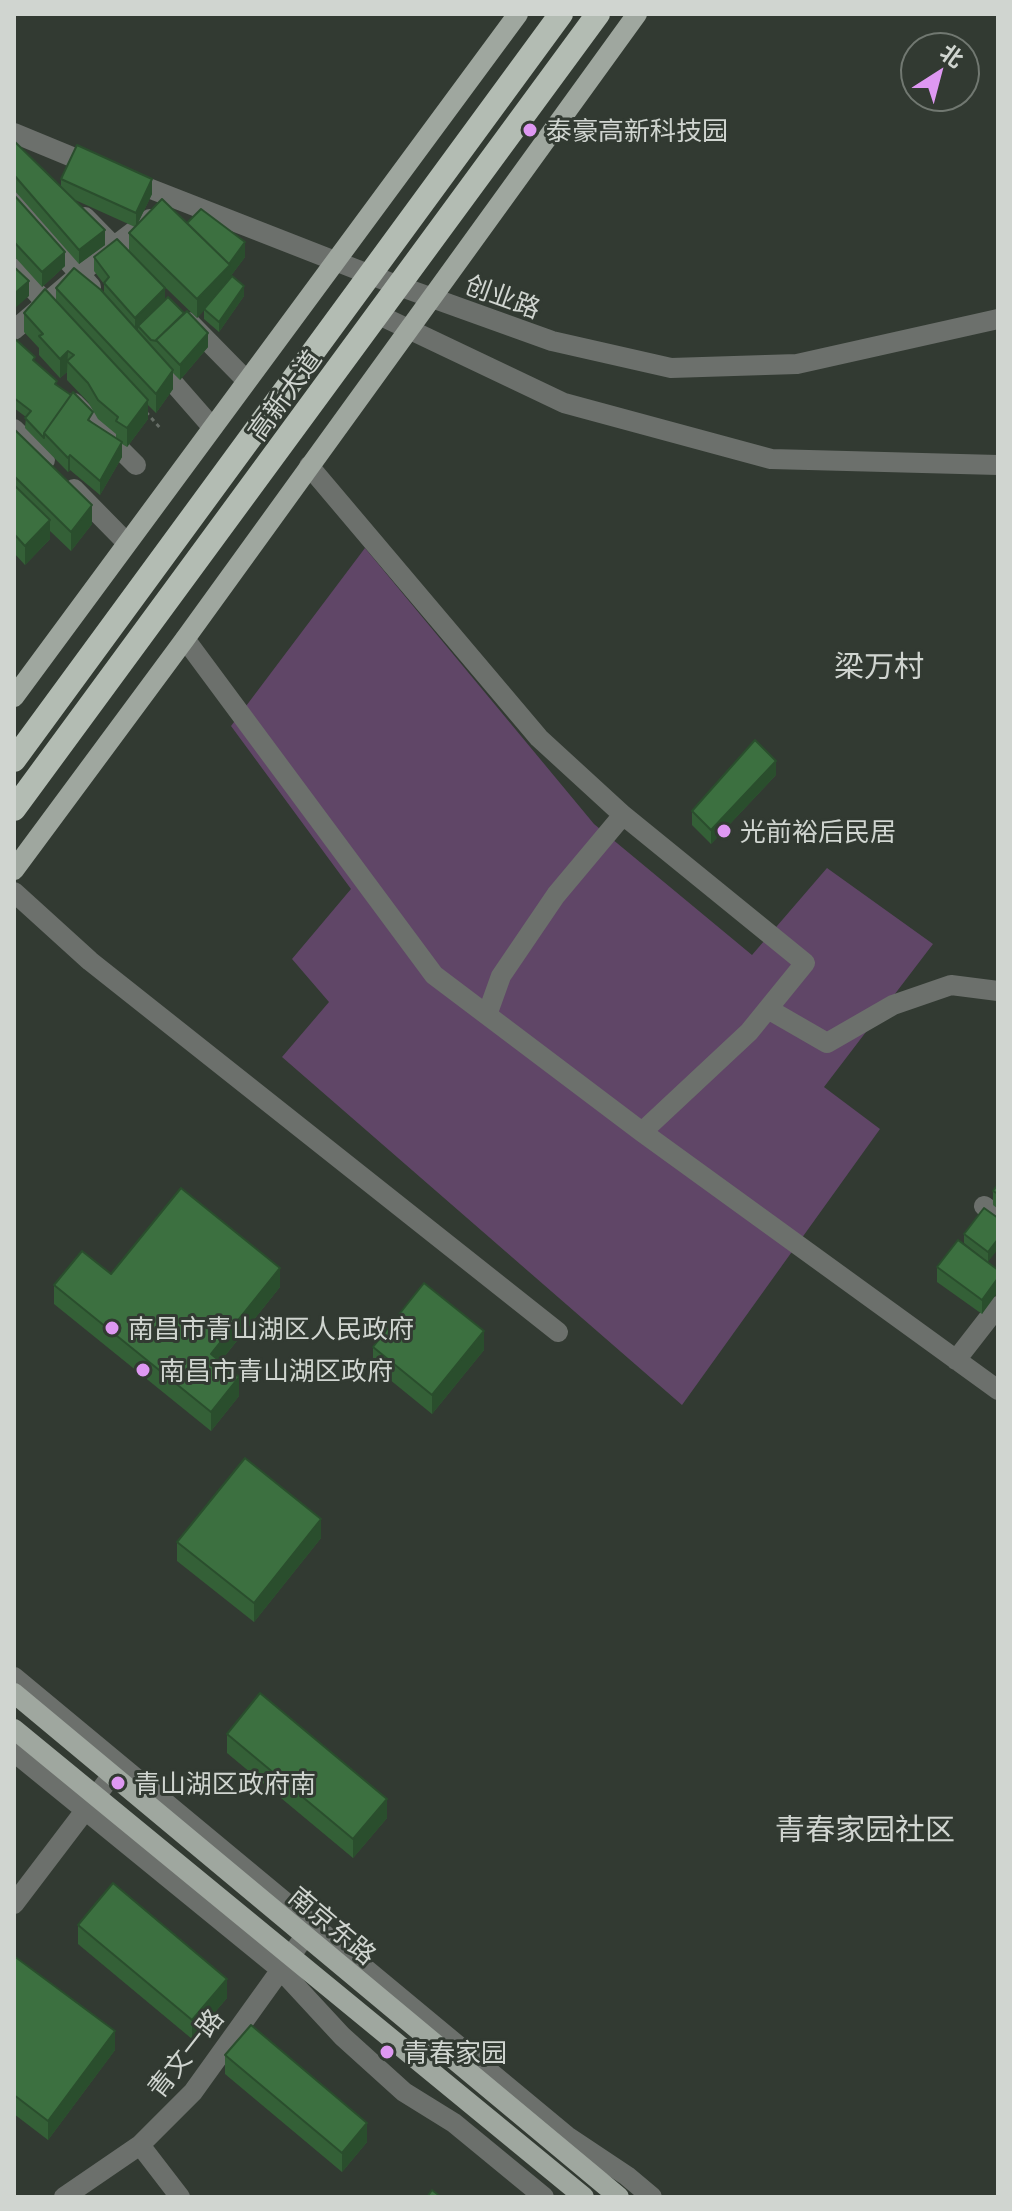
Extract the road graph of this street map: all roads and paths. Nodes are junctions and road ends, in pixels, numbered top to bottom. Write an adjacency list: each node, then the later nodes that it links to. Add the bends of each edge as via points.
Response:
1 (518, 14): 10 (main road)
2 (561, 14): 13 (highway, 高新大道)
3 (598, 14): 15 (highway, 高新大道)
4 (637, 14): 16 (main road)
5 (14, 133): 6 (street, 创业路)
6 (176, 199): 9 (street); 10 (street, 创业路)
7 (14, 200): 12 (street)
8 (70, 202): 9 (street)
9 (114, 246): 12 (street); 14 (street)
10 (334, 261): 13 (street, 创业路); 25 (main road)
11 (14, 268): 18 (street)
12 (79, 274): 17 (street); 18 (street)
13 (370, 275): 15 (street, 创业路); 37 (highway, 高新大道)
14 (147, 279)
15 (399, 286): 16 (street, 创业路); 20 (highway, 高新大道)
16 (432, 297): 21 (street, 创业路, via 552,341 671,368 797,364); 22 (main road)
17 (100, 298)
18 (46, 303): 23 (street)
19 (180, 313): 25 (street)
20 (379, 315): 22 (street); 38 (highway, 高新大道)
21 (998, 319)
22 (409, 329): 32 (street, via 564,403 771,459); 33 (main road)
23 (14, 330)
24 (141, 345): 28 (street)
25 (246, 380): 28 (main road)
26 (58, 388): 31 (street)
27 (140, 405): 30 (path)
28 (212, 427): 34 (main road)
29 (14, 429): 34 (street)
30 (161, 429)
31 (136, 465)
32 (998, 465)
33 (309, 466): 35 (main road); 39 (street, via 539,738)
34 (127, 543): 36 (main road)
35 (185, 639): 40 (main road); 44 (street, via 434,975)
36 (14, 697)
37 (14, 760)
38 (14, 809)
39 (623, 815): 43 (street, via 805,963); 44 (street, via 556,895 501,976)
40 (14, 870)
41 (14, 892): 47 (street, via 90,961)
42 (998, 991): 43 (street, via 951,985 893,1005 827,1043)
43 (768, 1009): 45 (street)
44 (487, 1015): 45 (street)
45 (642, 1132): 48 (street)
46 (998, 1306): 48 (street)
47 (558, 1332)
48 (956, 1360): 49 (street)
49 (998, 1390)
50 (14, 1677): 59 (street)
51 (14, 1693): 54 (main road, 南京东路)
52 (14, 1729): 55 (main road, 南京东路)
53 (14, 1752): 55 (street)
54 (112, 1775): 55 (street); 57 (main road, 南京东路)
55 (91, 1803): 56 (street); 58 (main road, 南京东路)
56 (14, 1904)
57 (305, 1936): 58 (street, 青文一路); 65 (main road, 南京东路)
58 (285, 1962): 60 (street, 青文一路, via 193,2092); 63 (street, via 342,2036 404,2092 454,2123); 64 (main road, 南京东路)
59 (567, 2136): 65 (street); 66 (street)
60 (140, 2145): 61 (street, 青文一路); 62 (street)
61 (64, 2197)
62 (180, 2197)
63 (544, 2197)
64 (584, 2197)
65 (619, 2197)
66 (652, 2197)

